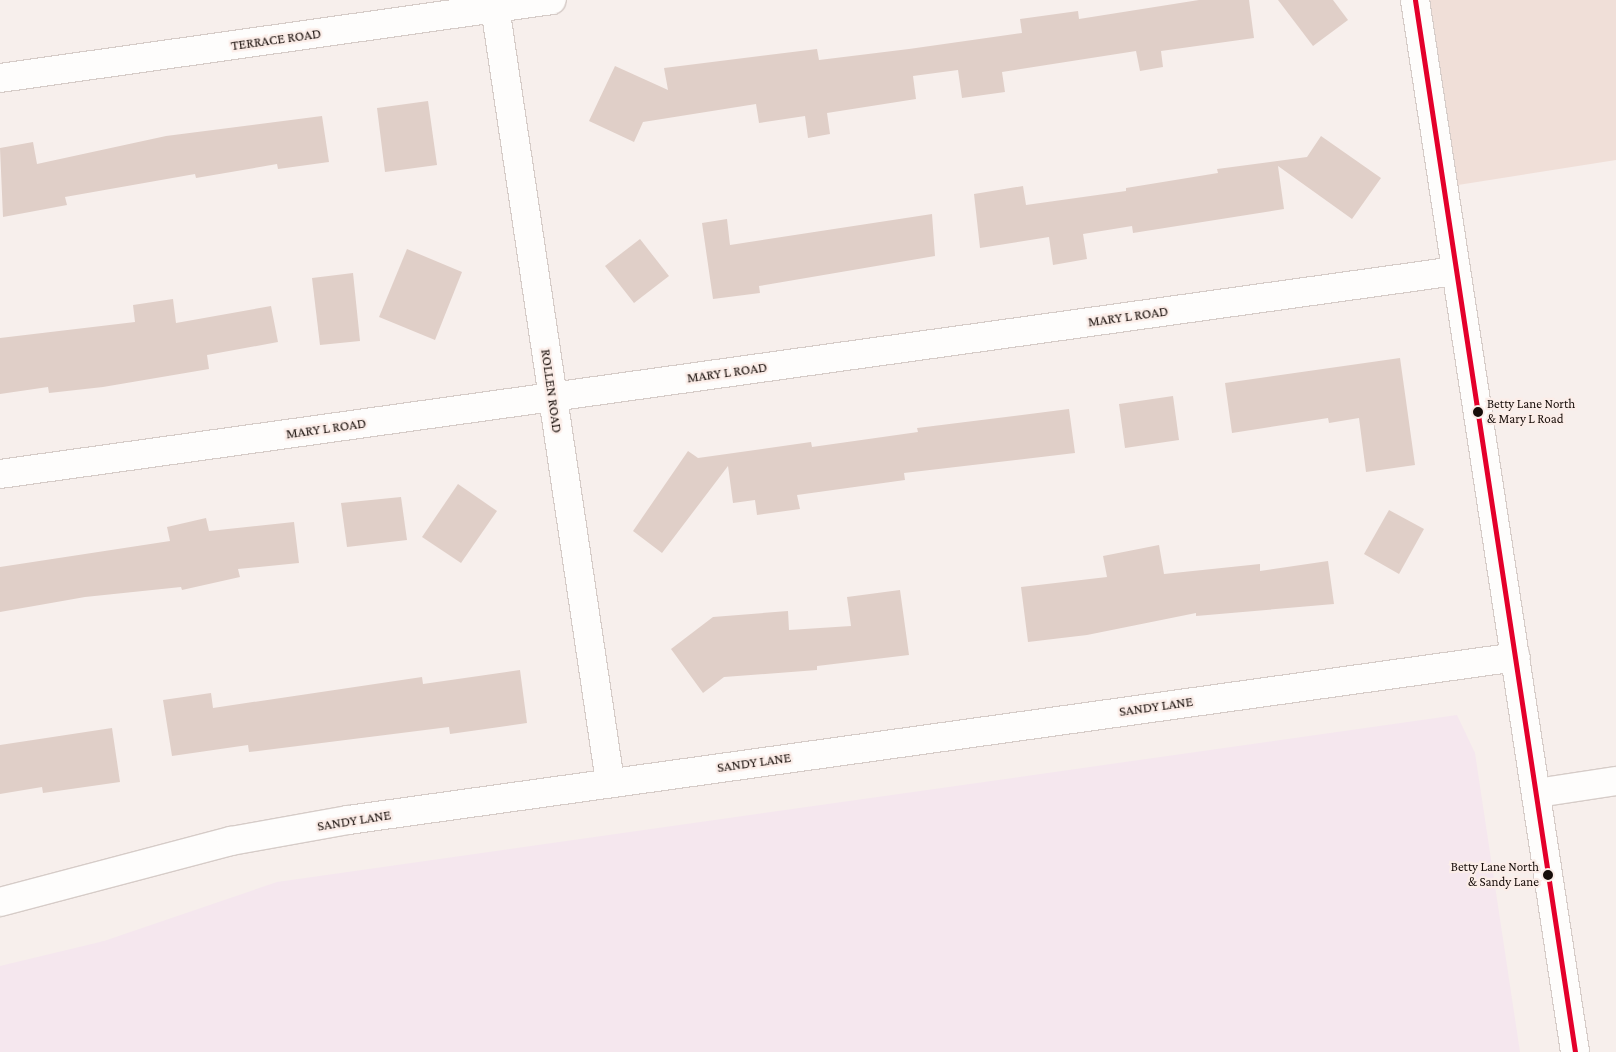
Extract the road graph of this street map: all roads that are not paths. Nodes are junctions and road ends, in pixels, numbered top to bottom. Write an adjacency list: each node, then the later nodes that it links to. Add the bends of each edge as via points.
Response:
1 (552, 0): 3 (street, TERRACE ROAD)
2 (1415, 0): 5 (street)
3 (494, 4): 4 (street, TERRACE ROAD); 6 (street, ROLLEN ROAD)
4 (0, 78)
5 (1455, 271): 6 (street, MARY L ROAD); 8 (street)
6 (553, 396): 7 (street, MARY L ROAD); 10 (street, ROLLEN ROAD)
7 (0, 474)
8 (1516, 657): 10 (street, SANDY LANE); 11 (street)
9 (1616, 781): 11 (street)
10 (610, 782): 12 (street, SANDY LANE, via 230,841)
11 (1537, 793): 13 (street)
12 (0, 902)
13 (1576, 1052)

